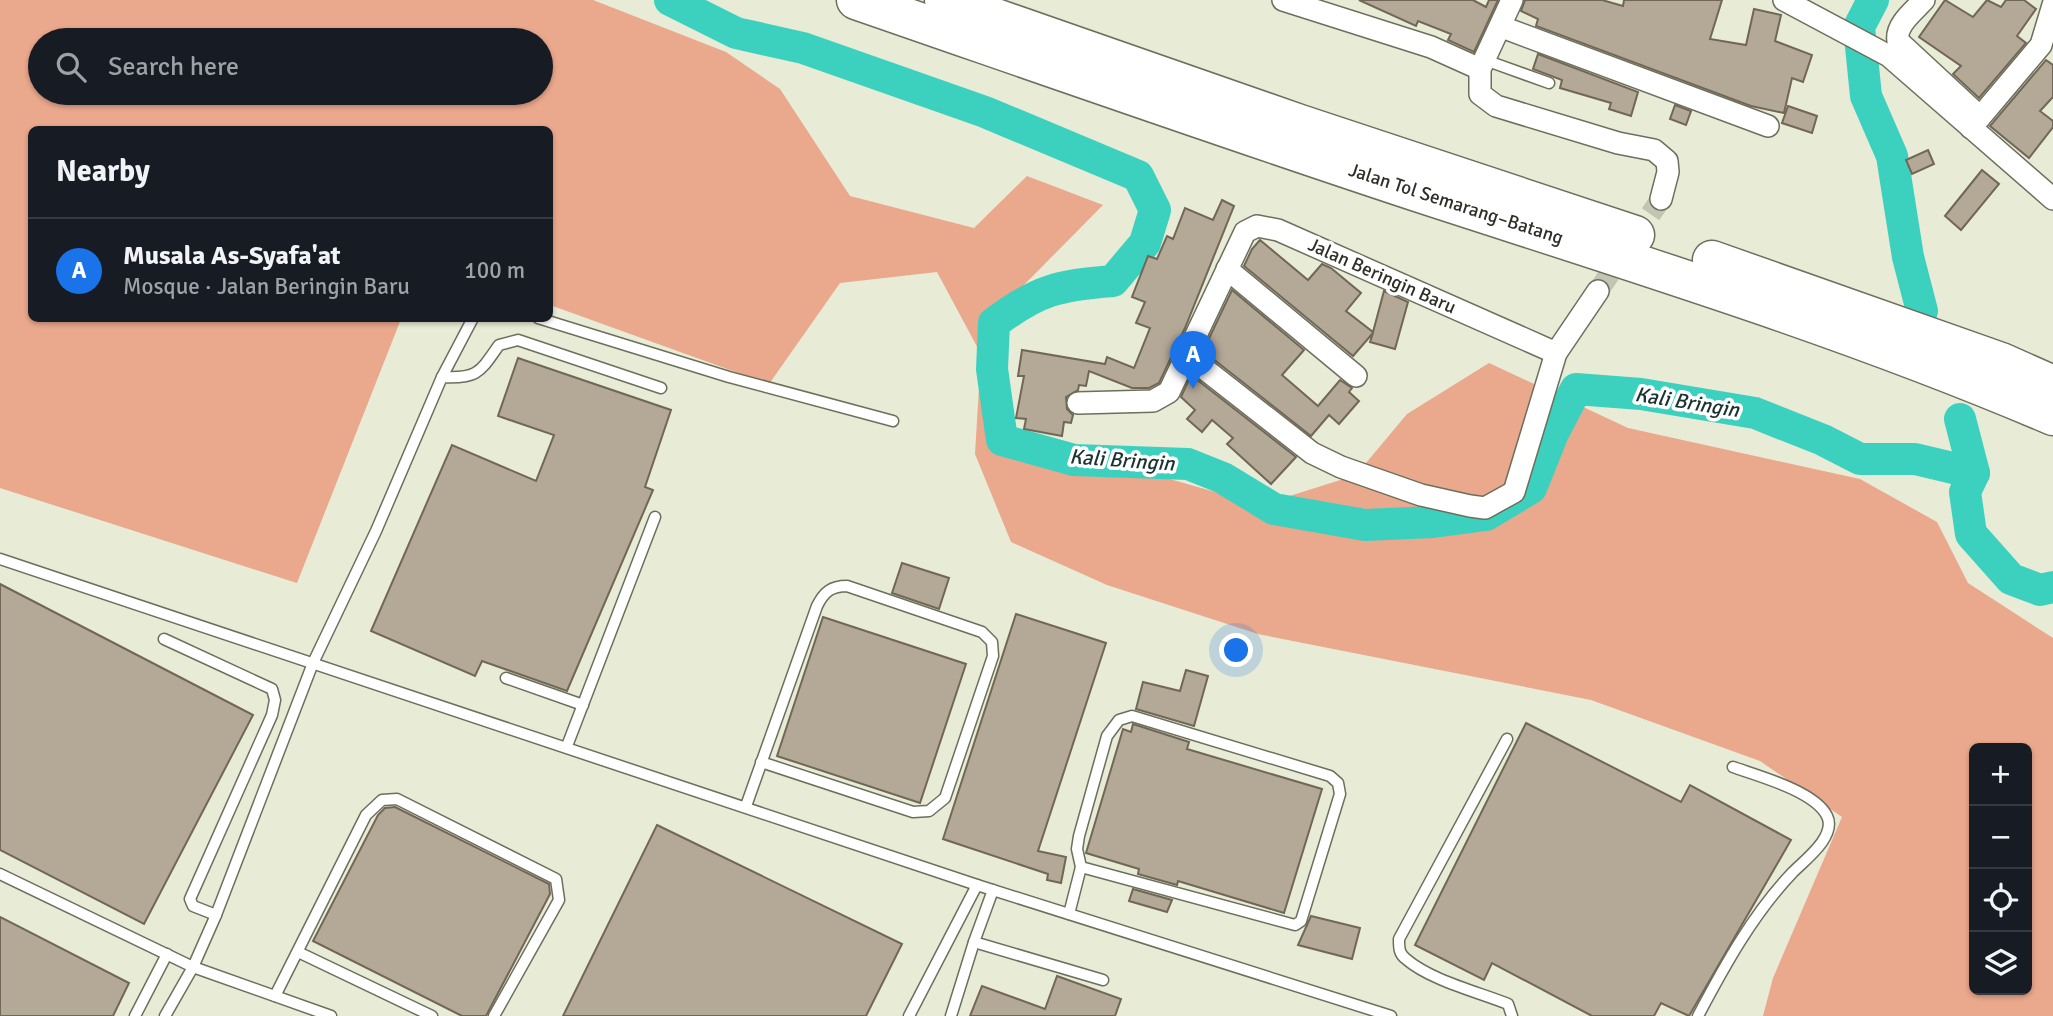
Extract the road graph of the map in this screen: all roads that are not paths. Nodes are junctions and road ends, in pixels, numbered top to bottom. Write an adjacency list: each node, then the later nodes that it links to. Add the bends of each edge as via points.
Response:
1 (856, 0): 19 (highway, Jalan Tol Semarang–Batang, via 1710,288)
2 (944, 0): 19 (highway, Jalan Tol Semarang–Batang, via 1705,258)
3 (1283, 0): 9 (street)
4 (1512, 0): 8 (street)
5 (1784, 0): 11 (street, via 1889,56)
6 (1924, 0): 11 (street, via 1901,26 1898,41)
7 (2053, 5): 11 (street, via 2041,45)
8 (1502, 27): 9 (street); 12 (street)
9 (1483, 64): 10 (lane); 13 (street, via 1480,94 1496,106 1654,150 1667,161)
10 (1549, 83)
11 (1975, 123): 14 (street)
12 (1768, 126)
13 (1661, 199)
14 (2053, 199)
15 (1227, 268): 20 (street, Jalan Beringin Baru, via 1245,232 1257,226 1278,230); 21 (street, Jalan Beringin Baru); 22 (street)
16 (1598, 291): 20 (street)
17 (471, 322): 23 (lane)
18 (551, 322): 29 (lane)
19 (1928, 351): 24 (highway, Jalan Tol Semarang–Batang)
20 (1556, 353): 21 (street, via 1514,492 1485,508 1389,485 1312,453)
21 (1188, 356): 27 (street, Jalan Beringin Baru, via 1169,392 1153,401)
22 (1356, 376)
23 (442, 377): 26 (lane, via 478,374 499,345 518,340); 33 (lane)
24 (2006, 380): 25 (highway, Jalan Tol Semarang–Batang); 28 (highway, Jalan Tol Semarang–Batang)
25 (2053, 384)
26 (661, 388)
27 (1078, 403)
28 (2053, 416)
29 (893, 421)
30 (655, 517): 35 (lane)
31 (0, 559): 33 (lane)
32 (164, 639): 45 (lane, via 272,690 275,700 190,900 193,906)
33 (313, 663): 37 (lane); 45 (lane)
34 (506, 678): 35 (lane)
35 (583, 705): 37 (lane)
36 (1507, 739): 61 (lane, via 1399,939 1399,951 1430,973 1508,1004)
37 (567, 746): 40 (lane)
38 (761, 762): 38 (lane, via 817,607 834,586 847,586 982,632 992,642 993,656 945,798 929,811 914,812); 40 (lane)
39 (1733, 767): 62 (lane, via 1799,792 1828,817 1828,828 1814,853 1763,906)
40 (746, 806): 43 (lane)
41 (1081, 867): 41 (lane, via 1079,836 1107,736 1119,720 1132,716 1331,776 1338,783 1340,794 1301,921 1295,925); 46 (lane)
42 (0, 874): 49 (lane)
43 (977, 885): 44 (lane); 58 (lane)
44 (993, 890): 46 (lane); 47 (lane)
45 (216, 915): 50 (lane)
46 (1069, 915): 60 (lane)
47 (974, 942): 51 (lane); 59 (lane)
48 (298, 952): 52 (lane); 56 (lane); 57 (lane, via 366,815 382,800 397,799 556,879 559,900)
49 (167, 954): 50 (lane); 53 (lane)
50 (193, 967): 52 (lane); 54 (lane)
51 (1103, 980)
52 (275, 996): 55 (lane)
53 (135, 1016)
54 (166, 1016)
55 (331, 1016)
56 (432, 1016)
57 (494, 1016)
58 (909, 1016)
59 (951, 1016)
60 (1391, 1016)
61 (1512, 1016)
62 (1698, 1016)

